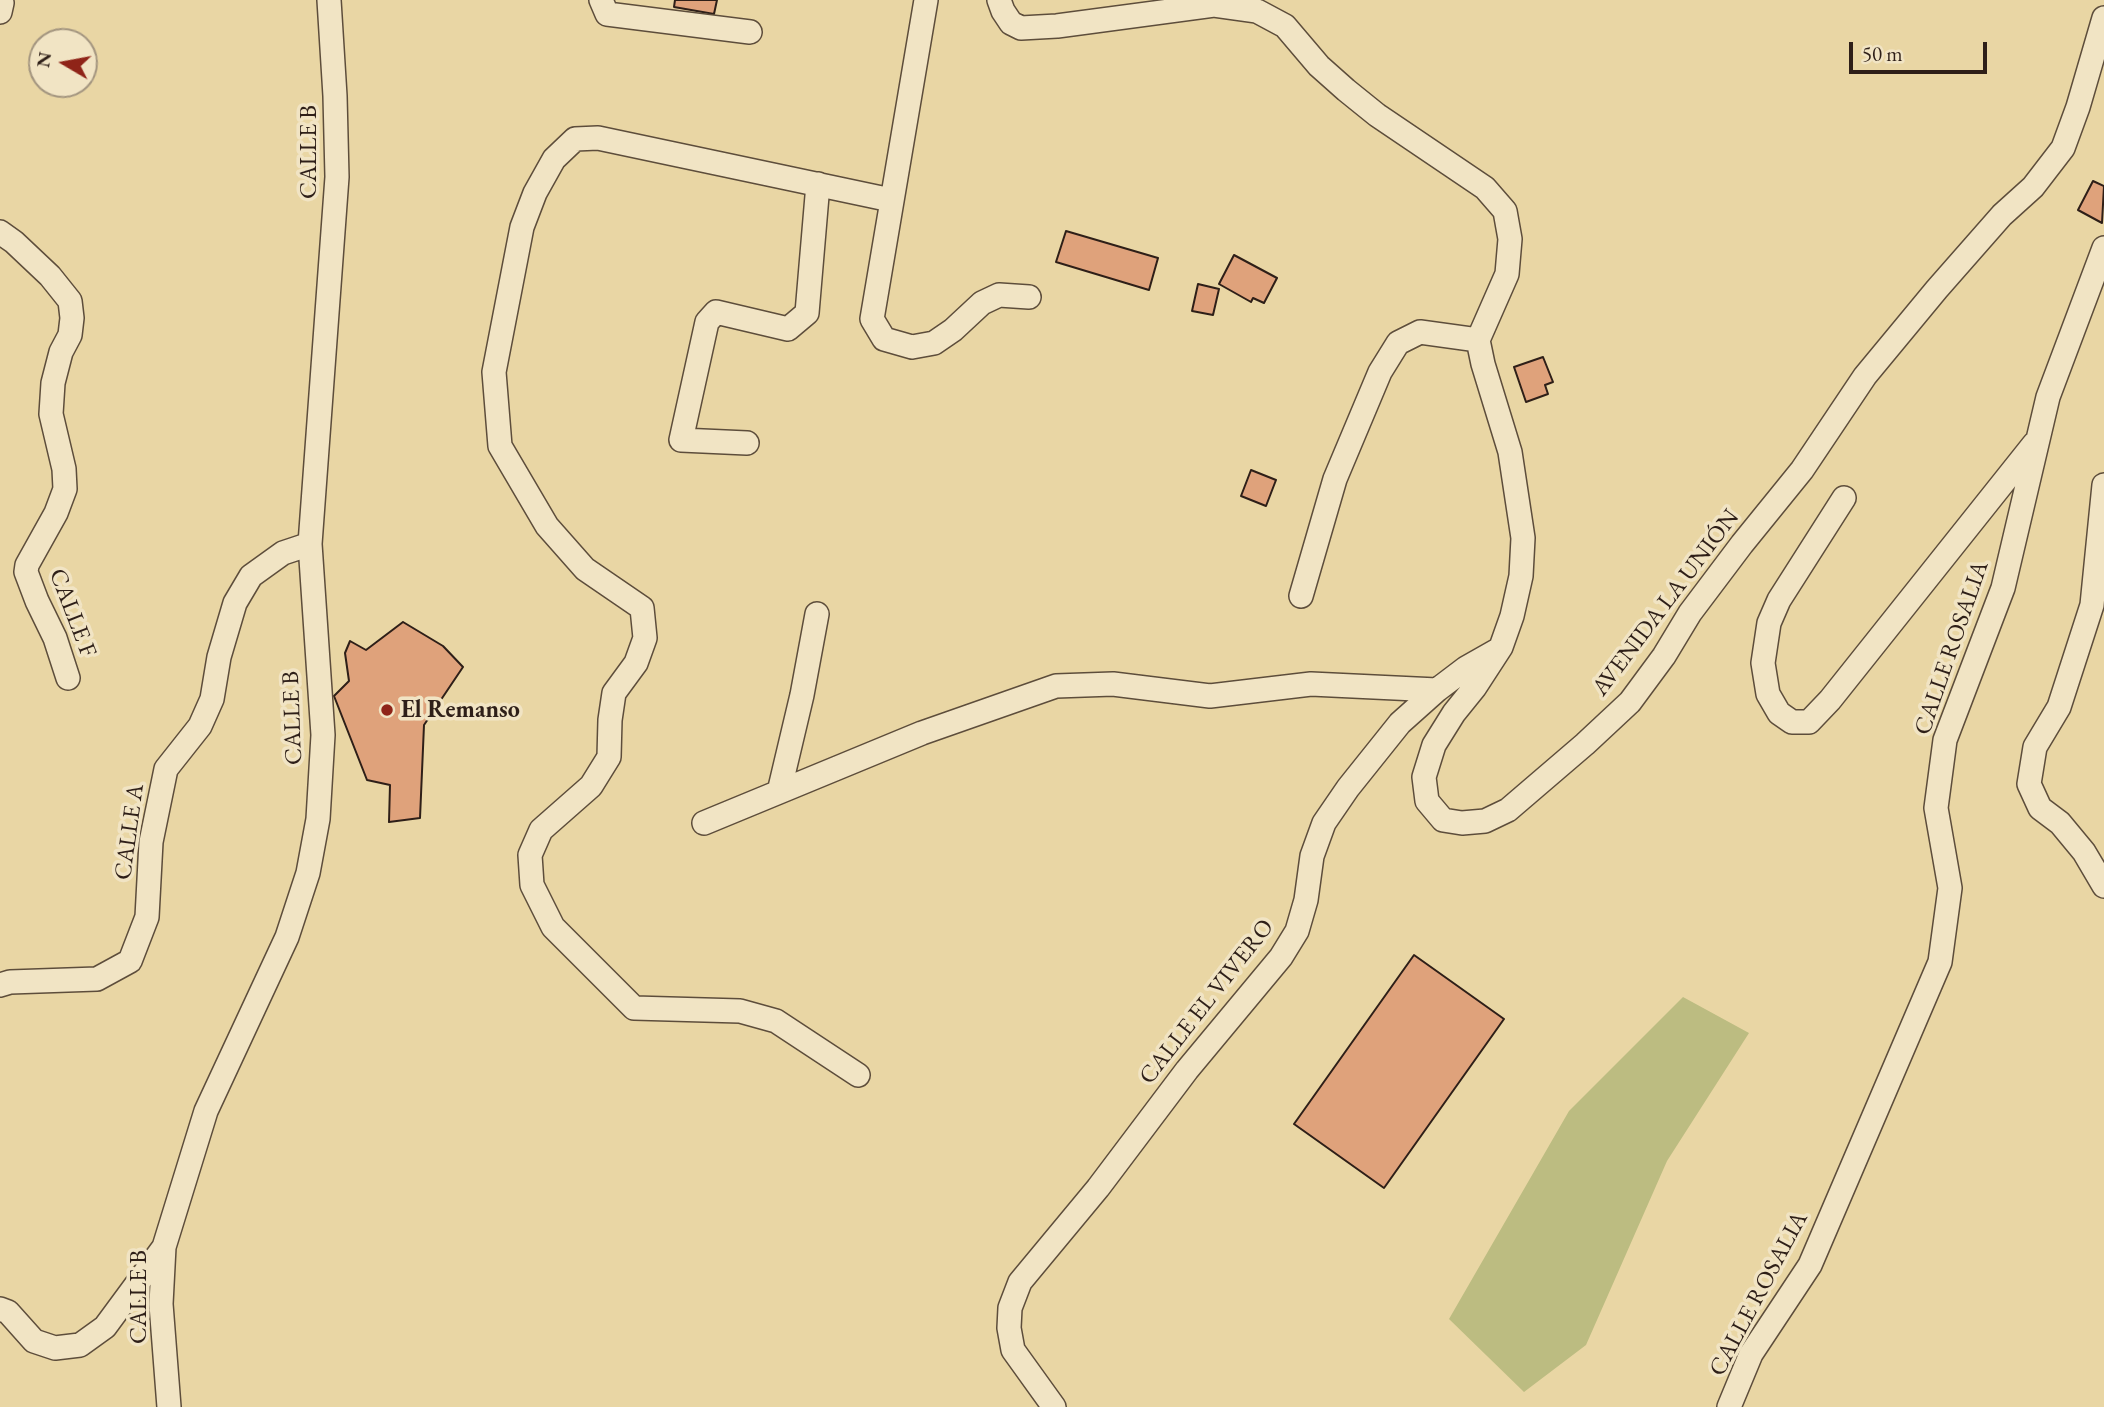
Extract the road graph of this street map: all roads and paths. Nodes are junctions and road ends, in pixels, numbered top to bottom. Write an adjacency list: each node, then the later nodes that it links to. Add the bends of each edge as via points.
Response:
1 (329, 0): 17 (street, CALLE B, via 337,177)
2 (601, 0): 6 (street, via 607,14)
3 (926, 0): 8 (street)
4 (999, 0): 12 (street, via 1011,23 1021,28 1214,5 1257,11 1285,26 1346,90 1485,188 1505,212 1510,239 1507,274)
5 (2104, 18): 20 (street, AVENIDA LA UNIÓN, via 2063,148 1865,376 1802,470 1712,583 1630,702 1508,810 1485,821 1443,820 1427,801 1424,777 1434,746)
6 (750, 32)
7 (818, 184): 8 (street); 14 (street, via 807,313 788,328 716,312 708,322 681,440); 27 (street, via 598,138 575,139 554,159 522,227 494,372 500,446 547,526 585,569 642,608 645,638 636,663 614,693 609,757 591,786 541,830 530,855 532,885 553,927 635,1008 740,1011 776,1021)
8 (891, 200): 11 (street, via 872,319 884,339 912,347 934,343 982,303 999,295)
9 (0, 232): 21 (street, CALLE F, via 50,276 70,301 70,335 53,383 51,414 65,489 26,572)
10 (2104, 248): 13 (street, CALLE ROSALIA, via 2048,397)
11 (1029, 297)
12 (1478, 340): 18 (street, via 1420,332 1398,343 1380,372 1335,479); 20 (street, AVENIDA LA UNIÓN, via 1510,453 1523,538 1521,576)
13 (2038, 439): 16 (street, via 1830,700 1809,722 1792,722 1779,713 1768,694 1763,663 1769,623); 32 (street, CALLE ROSALIA, via 2003,588 1945,740 1936,808 1950,888 1940,962 1810,1265 1751,1354)
14 (747, 443)
15 (2104, 485): 25 (street, via 2092,605 2059,707 2035,747 2029,784 2040,808 2084,852)
16 (1844, 498)
17 (310, 544): 26 (street, CALLE A, via 283,553 251,576 235,603 212,699 200,726 166,769 151,842 147,917 130,961 97,979); 28 (street, CALLE B, via 323,735 318,819 308,873 287,937 206,1111)
18 (1301, 596)
19 (817, 614): 23 (street)
20 (1501, 647): 22 (street, CALLE EL VIVERO)
21 (68, 678)
22 (1437, 690): 23 (street, via 1311,684 1210,696 1113,684 1056,686 922,733); 31 (street, CALLE EL VIVERO, via 1400,723 1324,824 1312,856 1297,931 1281,957 1020,1282 1010,1308 1013,1350)
23 (779, 792): 24 (street)
24 (704, 823)
25 (2104, 886)
26 (0, 985)
27 (858, 1075)
28 (164, 1247): 29 (street, via 105,1326 80,1345 55,1348 34,1341); 30 (street, CALLE B, via 162,1304)
29 (0, 1309)
30 (169, 1407)
31 (1054, 1407)
32 (1730, 1407)

